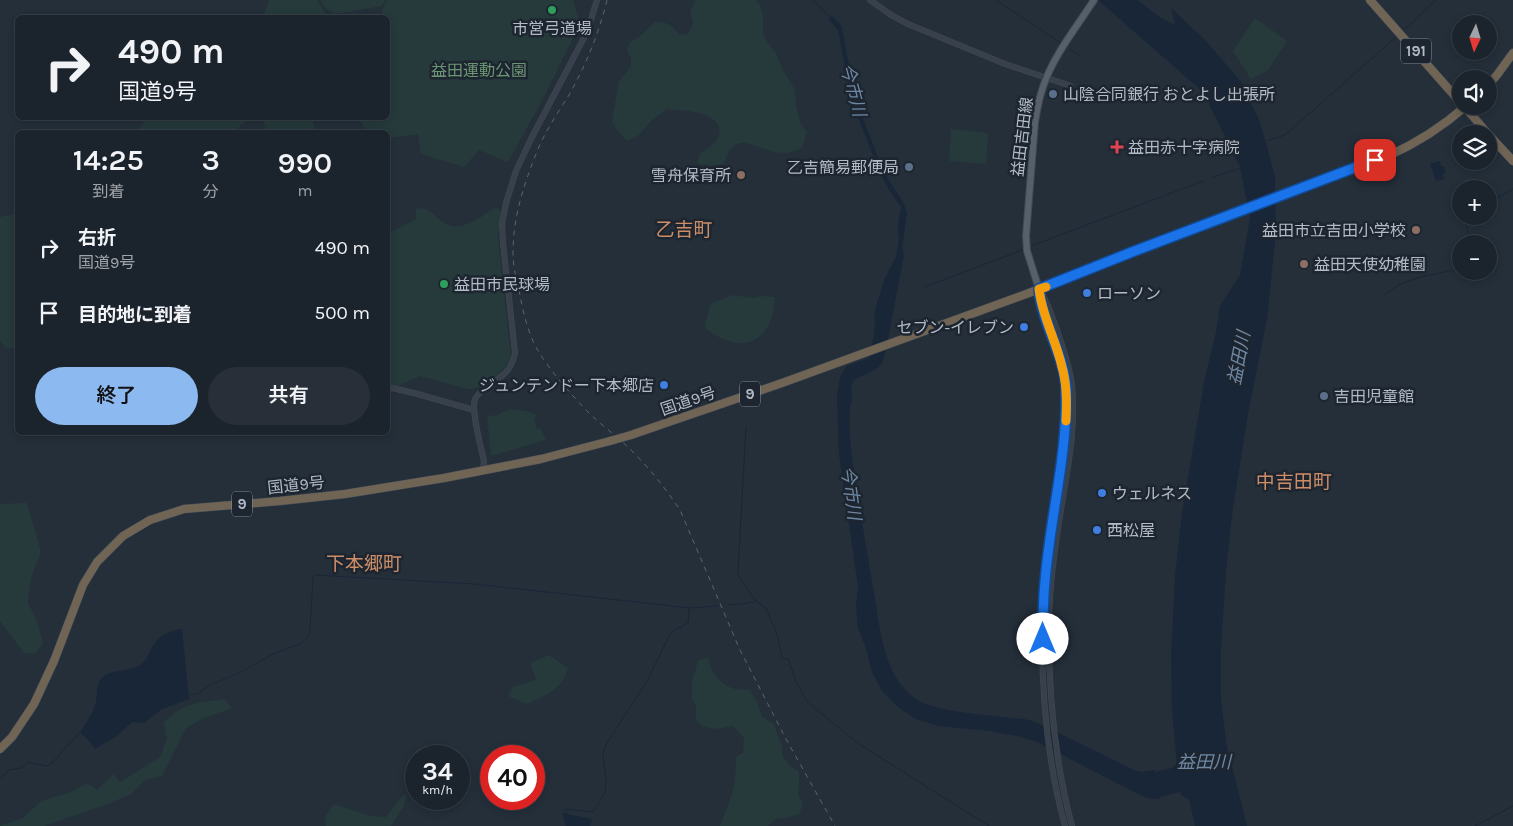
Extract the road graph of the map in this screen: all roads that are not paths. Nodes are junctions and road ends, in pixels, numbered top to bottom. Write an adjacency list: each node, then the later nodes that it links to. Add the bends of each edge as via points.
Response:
1 (597, 0): 17 (street, via 587,32 531,139 509,194 502,234 515,353 506,373 475,398)
2 (870, 0): 7 (street, via 908,24)
3 (1094, 0): 7 (main road, 益田吉田線, via 1058,54)
4 (1370, 0): 9 (highway, 191)
5 (1513, 53): 6 (highway)
6 (1497, 75)
7 (1047, 78): 8 (street); 15 (main road, 益田吉田線, via 1035,122 1026,236 1027,251)
8 (1071, 86)
9 (1452, 92)
10 (1453, 115): 15 (highway, 国道9号 / 9, via 1409,147)
11 (1472, 115): 12 (highway, 191)
12 (1480, 125)
13 (1497, 144): 14 (highway, 191)
14 (1513, 161)
15 (1039, 289): 18 (highway, 国道9号 / 9, bridge, via 630,435); 20 (street, via 1040,302 1066,385 1063,458 1042,618 1046,722); 21 (street, via 1046,299 1064,349 1072,384 1070,455 1051,593 1050,678 1062,784)
16 (390, 388): 17 (street)
17 (474, 410): 18 (street)
18 (483, 470): 19 (highway, 国道9号 / 9, via 345,494 184,509 150,520 123,536 97,562 83,585 34,704)
19 (0, 749)
20 (1065, 826)
21 (1072, 826)

